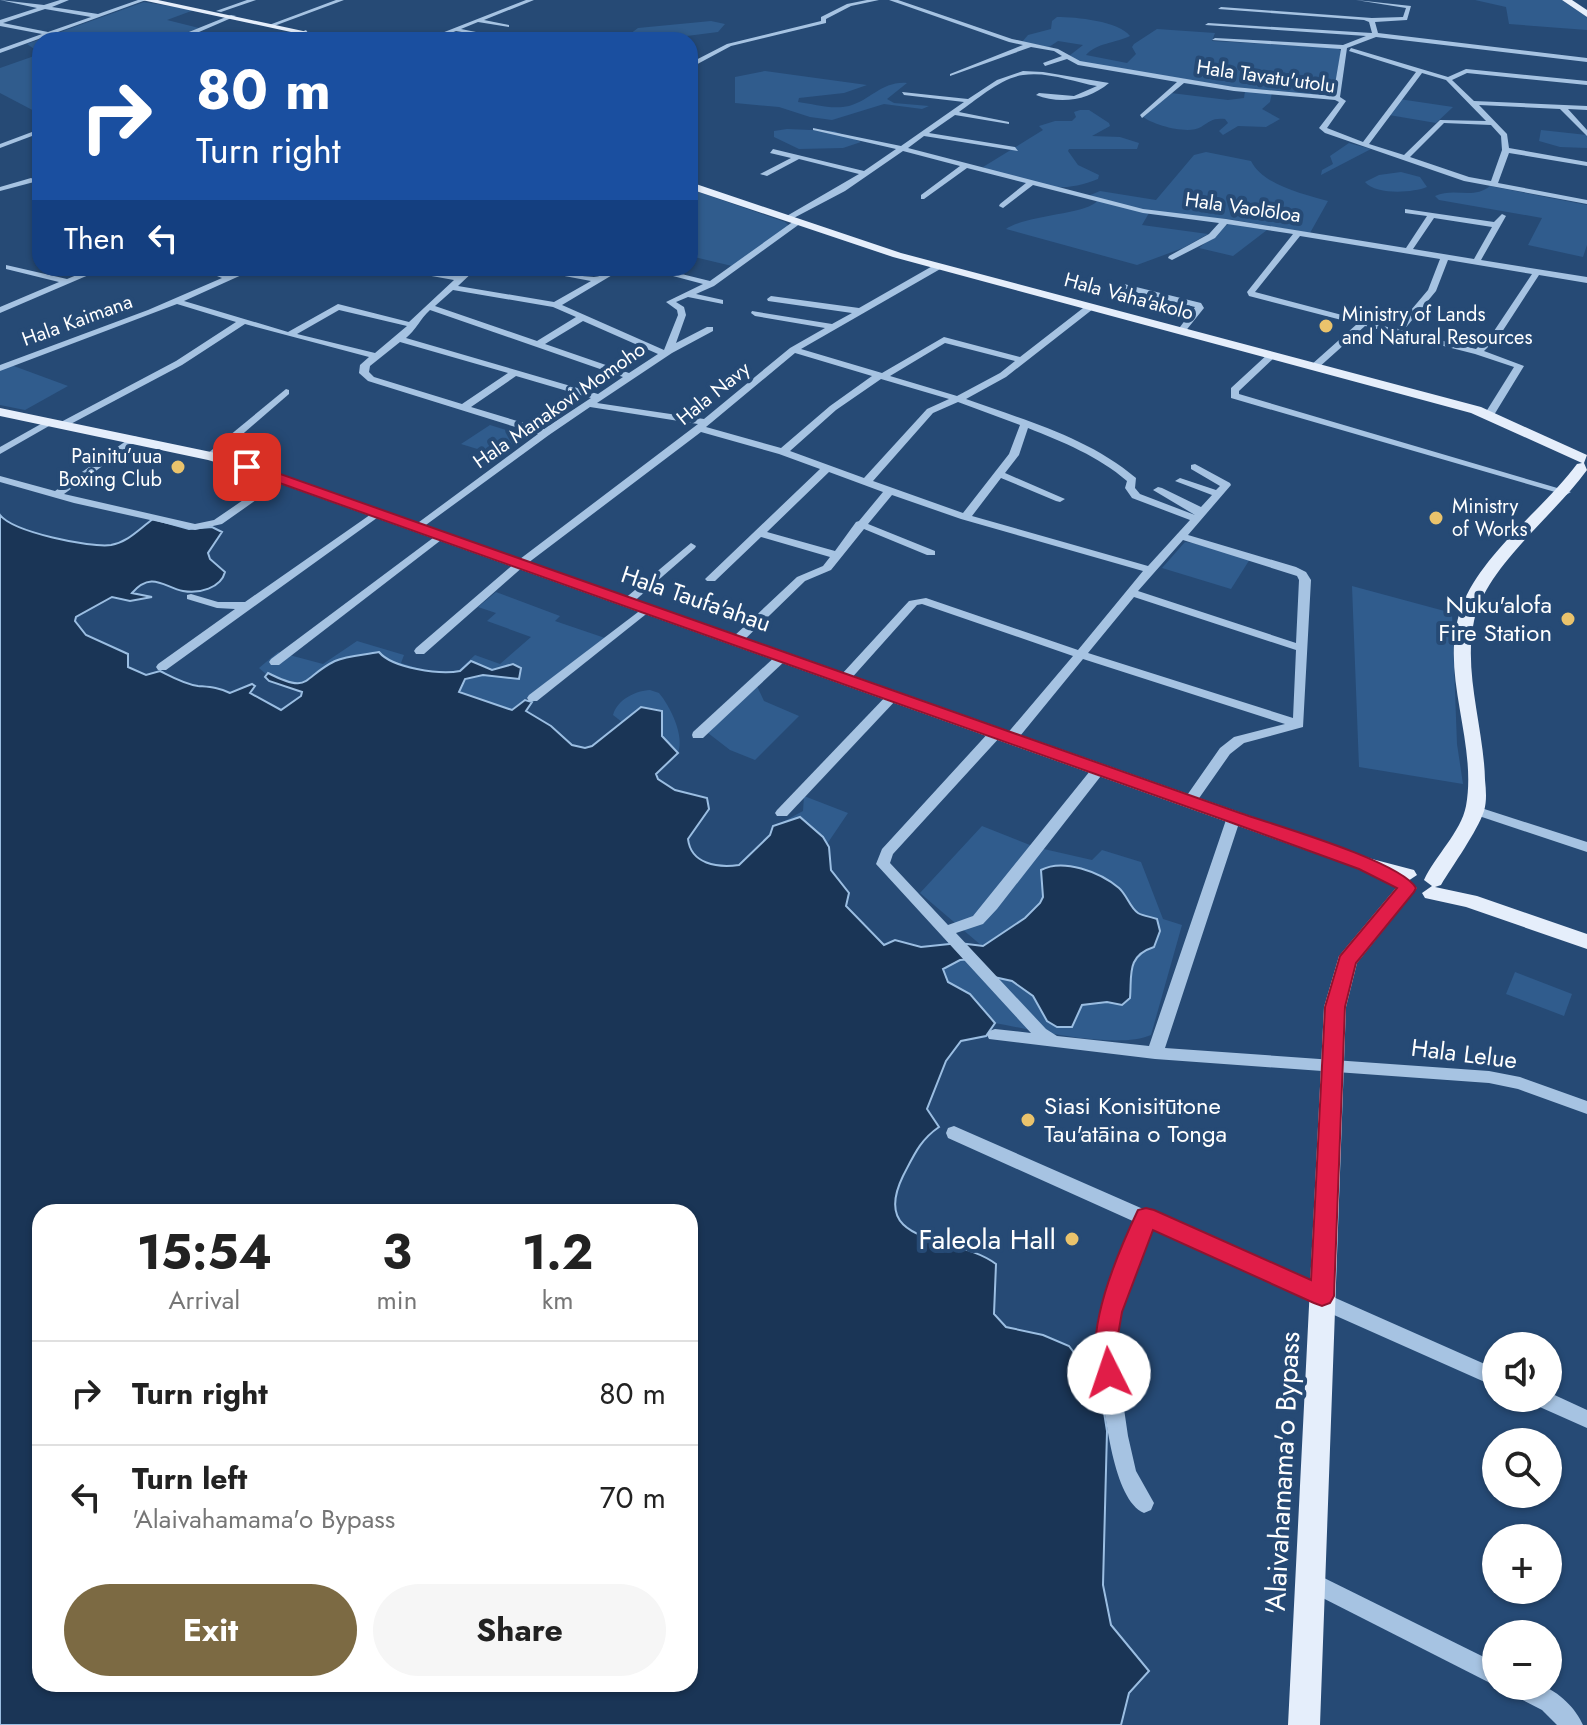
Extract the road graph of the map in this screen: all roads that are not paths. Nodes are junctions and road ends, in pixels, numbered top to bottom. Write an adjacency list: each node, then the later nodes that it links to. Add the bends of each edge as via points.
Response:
1 (0, 0): 11 (street)
2 (66, 0): 11 (street)
3 (145, 0): 14 (main road); 16 (street)
4 (253, 0): 14 (street)
5 (341, 0): 20 (street)
6 (531, 0): 18 (street)
7 (876, 0): 42 (street, via 849,5 807,28 729,45)
8 (892, 0): 33 (street, Hala Tavatu'utolu)
9 (1359, 0): 17 (street, via 1409,7 1405,19)
10 (1566, 0): 13 (main road)
11 (44, 7): 16 (street); 19 (street)
12 (1221, 9): 17 (street, via 1314,11)
13 (1585, 11)
14 (215, 13): 15 (main road)
15 (233, 16): 20 (main road); 26 (street)
16 (98, 17): 25 (street)
17 (1370, 20): 30 (street)
18 (477, 21): 22 (street); 23 (street)
19 (0, 23): 24 (street)
20 (272, 25): 27 (main road)
21 (1208, 25): 30 (street)
22 (507, 26)
23 (455, 29): 28 (street); 29 (street)
24 (42, 32)
25 (57, 32)
26 (192, 32)
27 (306, 32)
28 (447, 32)
29 (470, 32)
30 (1375, 35): 34 (street); 37 (street)
31 (32, 40): 35 (street)
32 (1215, 40): 34 (street)
33 (1030, 45): 38 (street, Hala Tavatu'utolu); 48 (street)
34 (1347, 49): 41 (street); 56 (street)
35 (0, 51)
36 (1402, 53): 41 (street)
37 (1504, 53): 39 (street); 49 (street)
38 (1066, 57): 43 (street); 45 (street, Hala Tavatu'utolu)
39 (1558, 58): 40 (street); 44 (street)
40 (1587, 60)
41 (1390, 61): 46 (street)
42 (698, 62)
43 (1045, 64)
44 (1565, 66)
45 (1122, 71): 51 (street, Hala Tavatu'utolu); 53 (street)
46 (1420, 71): 50 (street); 69 (street)
47 (1572, 74): 52 (street)
48 (952, 75)
49 (1520, 76): 50 (street, via 1466,71); 52 (street)
50 (1448, 79): 58 (street)
51 (1182, 81): 56 (street, Hala Tavatu'utolu); 62 (street)
52 (1583, 82)
53 (1103, 85): 55 (street, via 1087,98); 57 (street, via 1023,73)
54 (904, 93): 57 (street)
55 (1039, 95)
56 (1336, 98): 69 (street, Hala Tavatu'utolu, via 1343,101 1323,128)
57 (972, 101): 61 (street)
58 (1473, 103): 59 (street); 64 (street)
59 (1562, 107): 60 (street); 68 (street)
60 (1587, 108)
61 (956, 113): 63 (street); 67 (street)
62 (1142, 116)
63 (1007, 123)
64 (1492, 123): 73 (street, via 1505,135); 76 (street, via 1442,121)
65 (815, 129): 71 (street, Hala Vaolōloa)
66 (32, 134): 70 (street)
67 (923, 134): 71 (street); 72 (street)
68 (1587, 134)
69 (1365, 144): 76 (street, Hala Tavatu'utolu)
70 (0, 146)
71 (900, 148): 78 (street, Hala Vaolōloa); 79 (street)
72 (1015, 149)
73 (1506, 150): 77 (street); 83 (street)
74 (773, 151): 75 (street)
75 (798, 157): 79 (street); 80 (street)
76 (1405, 158): 83 (street, Hala Tavatu'utolu)
77 (1587, 164)
78 (966, 165): 82 (street, Hala Vaolōloa); 87 (street)
79 (864, 173): 93 (street)
80 (764, 174)
81 (31, 180): 85 (street)
82 (1032, 182): 89 (street); 94 (street, Hala Vaolōloa, via 1143,211)
83 (1494, 184): 88 (street, Hala Tavatu'utolu)
84 (698, 188): 93 (main road, Hala Vaha'akolo)
85 (0, 189)
86 (1587, 192): 88 (street)
87 (924, 197)
88 (1584, 201)
89 (1003, 206)
90 (1408, 211): 91 (street)
91 (1432, 215): 95 (street); 97 (street)
92 (1502, 216): 95 (street)
93 (793, 221): 101 (main road, Hala Vaha'akolo); 119 (street)
94 (1226, 221): 96 (street, Hala Vaolōloa); 99 (street, via 1212,236)
95 (1496, 225): 100 (street)
96 (1297, 234): 97 (street, Hala Vaolōloa); 134 (street, via 1252,294)
97 (1408, 251): 98 (street, Hala Vaolōloa)
98 (1445, 257): 100 (street, Hala Vaolōloa); 139 (street, via 1432,291)
99 (1172, 258)
100 (1476, 262): 103 (street, Hala Vaolōloa)
101 (939, 266): 128 (main road, Hala Vaha'akolo); 130 (street, Hala Navy)
102 (9, 267): 104 (street)
103 (1537, 272): 117 (street, Hala Vaolōloa); 145 (street, via 1497,333)
104 (32, 273)
105 (44, 276): 118 (street)
106 (82, 276): 118 (street)
107 (223, 276): 114 (street)
108 (233, 276): 114 (street, Hala Kaimana)
109 (445, 276): 115 (street)
110 (464, 276): 115 (street)
111 (575, 276): 116 (street)
112 (606, 276): 116 (street)
113 (679, 276): 119 (street)
114 (228, 278): 124 (street, Hala Kaimana)
115 (461, 279): 120 (street)
116 (599, 280): 126 (street)
117 (1587, 280)
118 (67, 282): 129 (street)
119 (711, 284): 122 (street)
120 (452, 287): 126 (street); 127 (street)
121 (1124, 287): 138 (street, via 1198,305)
122 (686, 294): 125 (street); 144 (street, Hala Manakovi Momoho, via 670,302 682,315)
123 (771, 299): 130 (street)
124 (176, 301): 133 (street); 150 (street, Hala Kaimana)
125 (720, 302)
126 (555, 305): 132 (street)
127 (429, 307): 135 (street); 142 (street)
128 (1090, 307): 138 (main road, Hala Vaha'akolo); 148 (street)
129 (0, 310)
130 (861, 311): 136 (street, Hala Navy)
131 (755, 313): 136 (street)
132 (581, 318): 142 (street); 144 (street)
133 (244, 321): 140 (street); 161 (street, via 179,363)
134 (1363, 324): 139 (street); 149 (street)
135 (412, 325): 140 (street, via 338,307); 141 (street)
136 (833, 327): 143 (street, Hala Navy)
137 (710, 329): 144 (street)
138 (1181, 331): 146 (main road, Hala Vaha'akolo)
139 (1397, 332): 145 (street)
140 (289, 335): 147 (street)
141 (400, 339): 147 (street); 151 (street)
142 (539, 344): 152 (street)
143 (793, 350): 153 (street); 162 (street, Hala Navy)
144 (667, 352): 152 (street, Hala Manakovi Momoho)
145 (1478, 352): 160 (street, via 1519,366)
146 (1272, 355): 149 (main road, Hala Vaha'akolo); 171 (street, via 1234,390 1234,396)
147 (375, 356): 158 (street, via 364,369 371,379)
148 (1021, 360): 153 (street, via 944,340); 156 (street)
149 (1314, 367): 160 (main road, Hala Vaha'akolo)
150 (0, 368)
151 (516, 372): 155 (street); 158 (street)
152 (628, 376): 155 (street, Hala Manakovi Momoho)
153 (881, 376): 156 (street); 167 (street)
154 (286, 392): 168 (street)
155 (598, 397): 157 (street, Hala Manakovi Momoho)
156 (958, 399): 163 (street); 176 (street, via 930,411)
157 (586, 404): 162 (street); 164 (street, Hala Manakovi Momoho)
158 (463, 408): 164 (street)
159 (0, 412): 161 (main road, Hala Taufa'ahau)
160 (1489, 415): 171 (main road, Hala Vaha'akolo, via 1558,448)
161 (57, 423): 165 (main road, Hala Taufa'ahau); 166 (street)
162 (703, 425): 167 (street); 193 (street, Hala Navy)
163 (1024, 426): 172 (street, via 1014,455); 183 (street, via 1085,449 1126,473 1136,496)
164 (545, 433): 186 (street, Hala Manakovi Momoho)
165 (133, 439): 168 (main road, Hala Taufa'ahau); 179 (street)
166 (0, 451)
167 (783, 452): 170 (street)
168 (211, 456): 174 (main road, Hala Taufa'ahau)
169 (1195, 467): 180 (street, via 1225,484)
170 (827, 468): 176 (street); 187 (street)
171 (1582, 469): 216 (main road, via 1478,590 1465,622)
172 (1000, 474): 181 (street); 184 (street)
173 (0, 479): 179 (street)
174 (281, 479): 179 (street, via 218,522 200,527); 182 (main road, Hala Taufa'ahau)
175 (1180, 481): 180 (street)
176 (866, 482): 178 (street)
177 (1158, 490): 183 (street)
178 (889, 491): 184 (street); 185 (street)
179 (59, 493)
180 (1219, 494): 183 (street)
181 (1060, 499)
182 (377, 513): 186 (main road, Hala Taufa'ahau); 199 (street)
183 (1200, 516): 189 (street)
184 (965, 517): 194 (street)
185 (860, 524): 191 (street); 192 (street)
186 (419, 527): 188 (main road, Hala Taufa'ahau)
187 (759, 533): 192 (street); 195 (street)
188 (441, 535): 193 (main road, Hala Taufa'ahau); 206 (street)
189 (1181, 536): 194 (street); 202 (street, via 1302,574)
190 (691, 546): 198 (street)
191 (931, 553)
192 (837, 555): 201 (street, via 827,568 801,579)
193 (520, 564): 198 (main road, Hala Taufa'ahau); 203 (street, Hala Navy)
194 (1150, 570): 196 (street)
195 (711, 579)
196 (1132, 593): 202 (street); 204 (street)
197 (191, 597): 199 (street)
198 (627, 602): 200 (main road, Hala Taufa'ahau)
199 (248, 606): 207 (street)
200 (646, 609): 201 (main road, Hala Taufa'ahau); 210 (street)
201 (737, 640): 205 (main road, Hala Taufa'ahau)
202 (1301, 648): 211 (street)
203 (420, 651)
204 (1082, 655): 208 (street, via 916,601); 211 (street); 213 (street)
205 (782, 657): 208 (main road, Hala Taufa'ahau); 212 (street)
206 (275, 662)
207 (162, 667)
208 (845, 678): 209 (main road, Hala Taufa'ahau)
209 (893, 696): 213 (main road, Hala Taufa'ahau); 217 (street)
210 (533, 698)
211 (1299, 724): 215 (street, via 1239,740 1225,751)
212 (698, 735)
213 (1004, 736): 214 (main road, Hala Taufa'ahau); 221 (street, via 897,841 883,864)
214 (1099, 769): 215 (main road, Hala Taufa'ahau); 221 (street, via 978,920)
215 (1190, 801): 218 (main road, Hala Taufa'ahau)
216 (1475, 810): 219 (street); 220 (main road, 'Alaivahamama'o Bypass)
217 (782, 813)
218 (1234, 817): 220 (main road, Hala Taufa'ahau); 225 (street)
219 (1587, 847)
220 (1417, 886): 222 (main road, Hala Taufa'ahau); 226 (main road, 'Alaivahamama'o Bypass, via 1347,961 1335,1007)
221 (947, 931): 224 (street, via 1040,1033)
222 (1587, 942)
223 (995, 1035): 224 (street, Hala Lelue)
224 (1056, 1041): 225 (street, Hala Lelue)
225 (1155, 1053): 226 (street, Hala Lelue)
226 (1332, 1064): 227 (street, Hala Lelue, via 1489,1077); 230 (main road, 'Alaivahamama'o Bypass)
227 (1587, 1108)
228 (954, 1133): 229 (street)
229 (1146, 1217): 230 (street); 234 (street, via 1105,1341 1127,1474)
230 (1322, 1298): 231 (street); 235 (main road, 'Alaivahamama'o Bypass)
231 (1482, 1372)
232 (1562, 1408): 233 (street)
233 (1587, 1419)
234 (1144, 1503)
235 (1309, 1581): 236 (street); 238 (main road, 'Alaivahamama'o Bypass)
236 (1482, 1668)
237 (1546, 1700): 239 (street)
238 (1304, 1725)
239 (1572, 1725)

